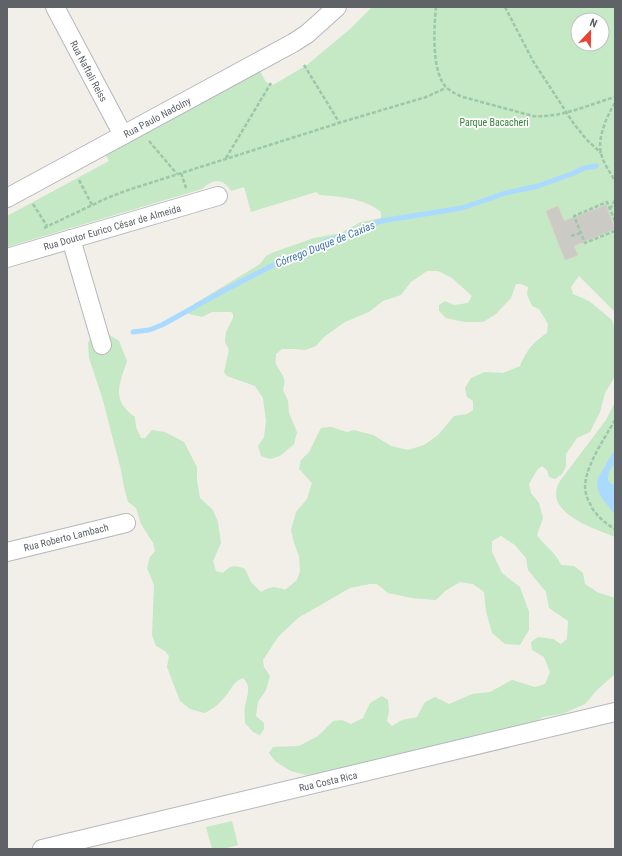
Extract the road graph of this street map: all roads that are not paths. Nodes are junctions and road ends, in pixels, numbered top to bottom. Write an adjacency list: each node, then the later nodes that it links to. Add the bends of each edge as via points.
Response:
1 (55, 7): 3 (street, Rua Naftali Reiss)
2 (337, 7): 3 (street, Rua Paulo Nadolny, via 307,34 279,51)
3 (123, 135): 5 (street, Rua Paulo Nadolny)
4 (218, 196): 6 (street, Rua Doutor Eurico César de Almeida)
5 (7, 198)
6 (71, 239): 7 (street, Rua Doutor Eurico César de Almeida); 8 (street)
7 (7, 258)
8 (102, 345)
9 (126, 523): 10 (street, Rua Roberto Lambach)
10 (7, 552)
11 (615, 712): 12 (street, Rua Costa Rica)
12 (42, 849)

